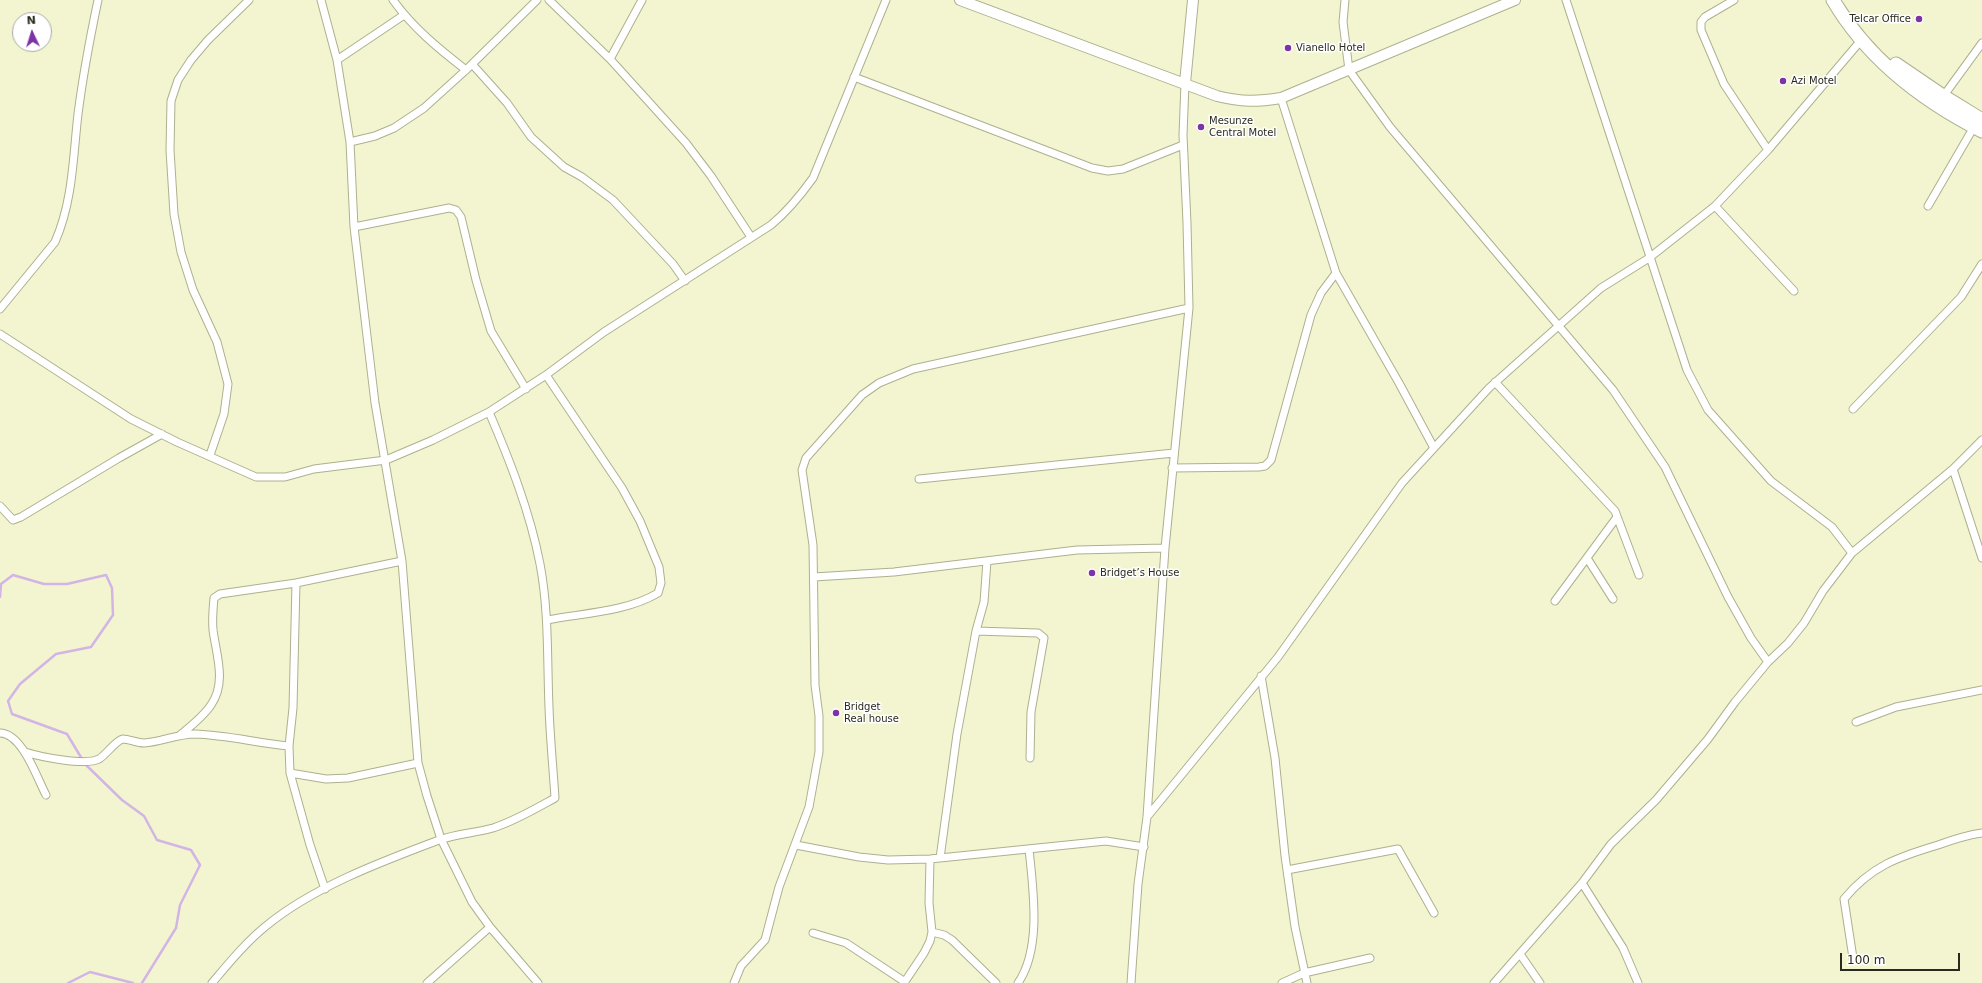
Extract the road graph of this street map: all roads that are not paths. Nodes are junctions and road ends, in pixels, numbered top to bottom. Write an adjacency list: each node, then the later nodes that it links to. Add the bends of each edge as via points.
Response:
1 (98, 0): 43 (street, via 81,92 71,188 60,232 56,242)
2 (249, 0): 55 (street, via 208,40 192,60 178,80 171,101 170,150 174,214 181,252 194,290 217,342 228,384 224,414)
3 (321, 0): 21 (street)
4 (393, 0): 17 (street)
5 (537, 0): 22 (street)
6 (549, 0): 20 (street)
7 (642, 0): 20 (street)
8 (886, 0): 25 (street)
9 (960, 0): 26 (street)
10 (1193, 0): 26 (street)
11 (1345, 0): 24 (street, via 1343,22)
12 (1516, 0): 24 (street)
13 (1566, 0): 37 (street)
14 (1734, 0): 32 (street, via 1700,22 1724,84)
15 (1833, 0): 18 (highway)
16 (1841, 0): 18 (highway)
17 (404, 15): 21 (street); 23 (street, via 432,43)
18 (1863, 38): 28 (highway); 32 (street)
19 (1982, 43): 28 (street)
20 (610, 59): 36 (street, via 686,143)
21 (338, 60): 30 (street)
22 (472, 64): 23 (street); 40 (street, via 507,103 531,137 564,167 582,176 613,200 673,264)
23 (466, 70): 30 (street, via 424,108 394,128)
24 (1349, 70): 27 (street); 44 (street, via 1390,127)
25 (854, 77): 31 (street, via 1092,168 1108,171 1123,169); 36 (street, via 812,178 784,214)
26 (1185, 83): 27 (street, via 1240,102); 31 (street)
27 (1281, 98): 39 (street)
28 (1940, 100): 29 (highway)
29 (1979, 124): 34 (street)
30 (350, 142): 35 (street)
31 (1183, 145): 42 (street)
32 (1768, 150): 33 (street)
33 (1715, 206): 37 (street); 41 (street)
34 (1928, 206)
35 (354, 228): 48 (street, via 449,208 456,210 461,217 491,331); 56 (street, via 375,403)
36 (752, 237): 40 (street)
37 (1649, 258): 44 (street, via 1601,288); 63 (street, via 1687,370 1708,410 1771,481 1832,527)
38 (1982, 264): 49 (street, via 1961,297)
39 (1336, 273): 53 (street); 57 (street, via 1321,293 1311,315 1271,460 1266,466)
40 (684, 281): 46 (street, via 604,332)
41 (1794, 291)
42 (1189, 308): 54 (street); 69 (street, via 913,369 879,383 862,395 803,463 804,490 813,545)
43 (0, 309)
44 (1558, 325): 47 (street); 75 (street, via 1613,390 1665,467 1728,597)
45 (0, 334): 51 (street, via 131,419)
46 (546, 375): 48 (street); 73 (street, via 622,488 656,557 661,583 658,593 628,606)
47 (1495, 382): 53 (street); 61 (street, via 1615,511)
48 (526, 389): 50 (street)
49 (1853, 409)
50 (489, 412): 56 (street); 73 (street, via 532,528)
51 (162, 434): 55 (street); 60 (street, via 21,517 13,520)
52 (1982, 440): 58 (street)
53 (1434, 448): 76 (street, via 1402,483 1278,657)
54 (1174, 453): 57 (street); 59 (street)
55 (210, 455): 56 (street, via 256,476 285,477 314,469)
56 (386, 460): 66 (street)
57 (1172, 468): 62 (street)
58 (1953, 469): 63 (street); 65 (street)
59 (919, 479)
60 (0, 506)
61 (1617, 517): 64 (street); 68 (street)
62 (1165, 548): 67 (street, via 1077,550); 87 (street)
63 (1852, 553): 75 (street, via 1823,591 1804,624)
64 (1587, 558): 71 (street); 72 (street)
65 (1982, 558)
66 (402, 561): 70 (street); 84 (street)
67 (987, 561): 69 (street, via 894,572); 74 (street, via 984,602)
68 (1639, 575)
69 (814, 577): 90 (street, via 815,685 819,716 819,752 809,807)
70 (296, 583): 80 (street, via 220,594 214,598 213,629 219,665 219,686 212,704); 81 (street, via 293,708)
71 (1613, 599)
72 (1555, 601)
73 (547, 620): 89 (street, via 548,708 555,798 521,817 492,828)
74 (976, 631): 83 (street, via 1038,633 1044,638 1031,712); 93 (street, via 957,734)
75 (1768, 662): 96 (street, via 1708,739 1656,800 1611,844)
76 (1261, 676): 87 (street); 95 (street, via 1275,758)
77 (1982, 690): 78 (street, via 1896,708)
78 (1856, 722)
79 (0, 733): 82 (street, via 16,739)
80 (180, 735): 81 (street, via 222,736); 82 (street, via 146,743 123,739 100,758 91,762 47,759)
81 (289, 746): 85 (street)
82 (25, 752): 86 (street)
83 (1030, 758)
84 (418, 762): 85 (street, via 348,778 326,779); 89 (street)
85 (290, 772): 97 (street)
86 (46, 795)
87 (1147, 817): 91 (street)
88 (1982, 833): 104 (street, via 1903,855 1857,882 1844,899)
89 (441, 840): 97 (street, via 369,868); 99 (street, via 472,902)
90 (796, 846): 94 (street, via 888,860); 110 (street, via 779,887 765,940 741,966)
91 (1144, 847): 92 (street, via 1106,841); 113 (street, via 1138,884)
92 (1029, 849): 93 (street); 112 (street, via 1034,900 1033,922 1030,950)
93 (940, 858): 94 (street)
94 (930, 859): 100 (street, via 929,903)
95 (1287, 870): 98 (street, via 1398,849); 105 (street)
96 (1582, 883): 102 (street); 118 (street, via 1623,948)
97 (325, 889): 107 (street, via 302,900 266,926 231,960)
98 (1434, 913)
99 (490, 927): 108 (street); 109 (street)
100 (932, 932): 106 (street, via 924,954); 111 (street, via 952,940)
101 (813, 933): 106 (street, via 846,943)
102 (1520, 954): 116 (street); 117 (street)
103 (1370, 958): 105 (street)
104 (1853, 958)
105 (1304, 973): 114 (street); 115 (street)
106 (904, 982)
107 (212, 983)
108 (427, 983)
109 (538, 983)
110 (734, 983)
111 (996, 983)
112 (1018, 983)
113 (1131, 983)
114 (1282, 983)
115 (1307, 983)
116 (1494, 983)
117 (1540, 983)
118 (1638, 983)

